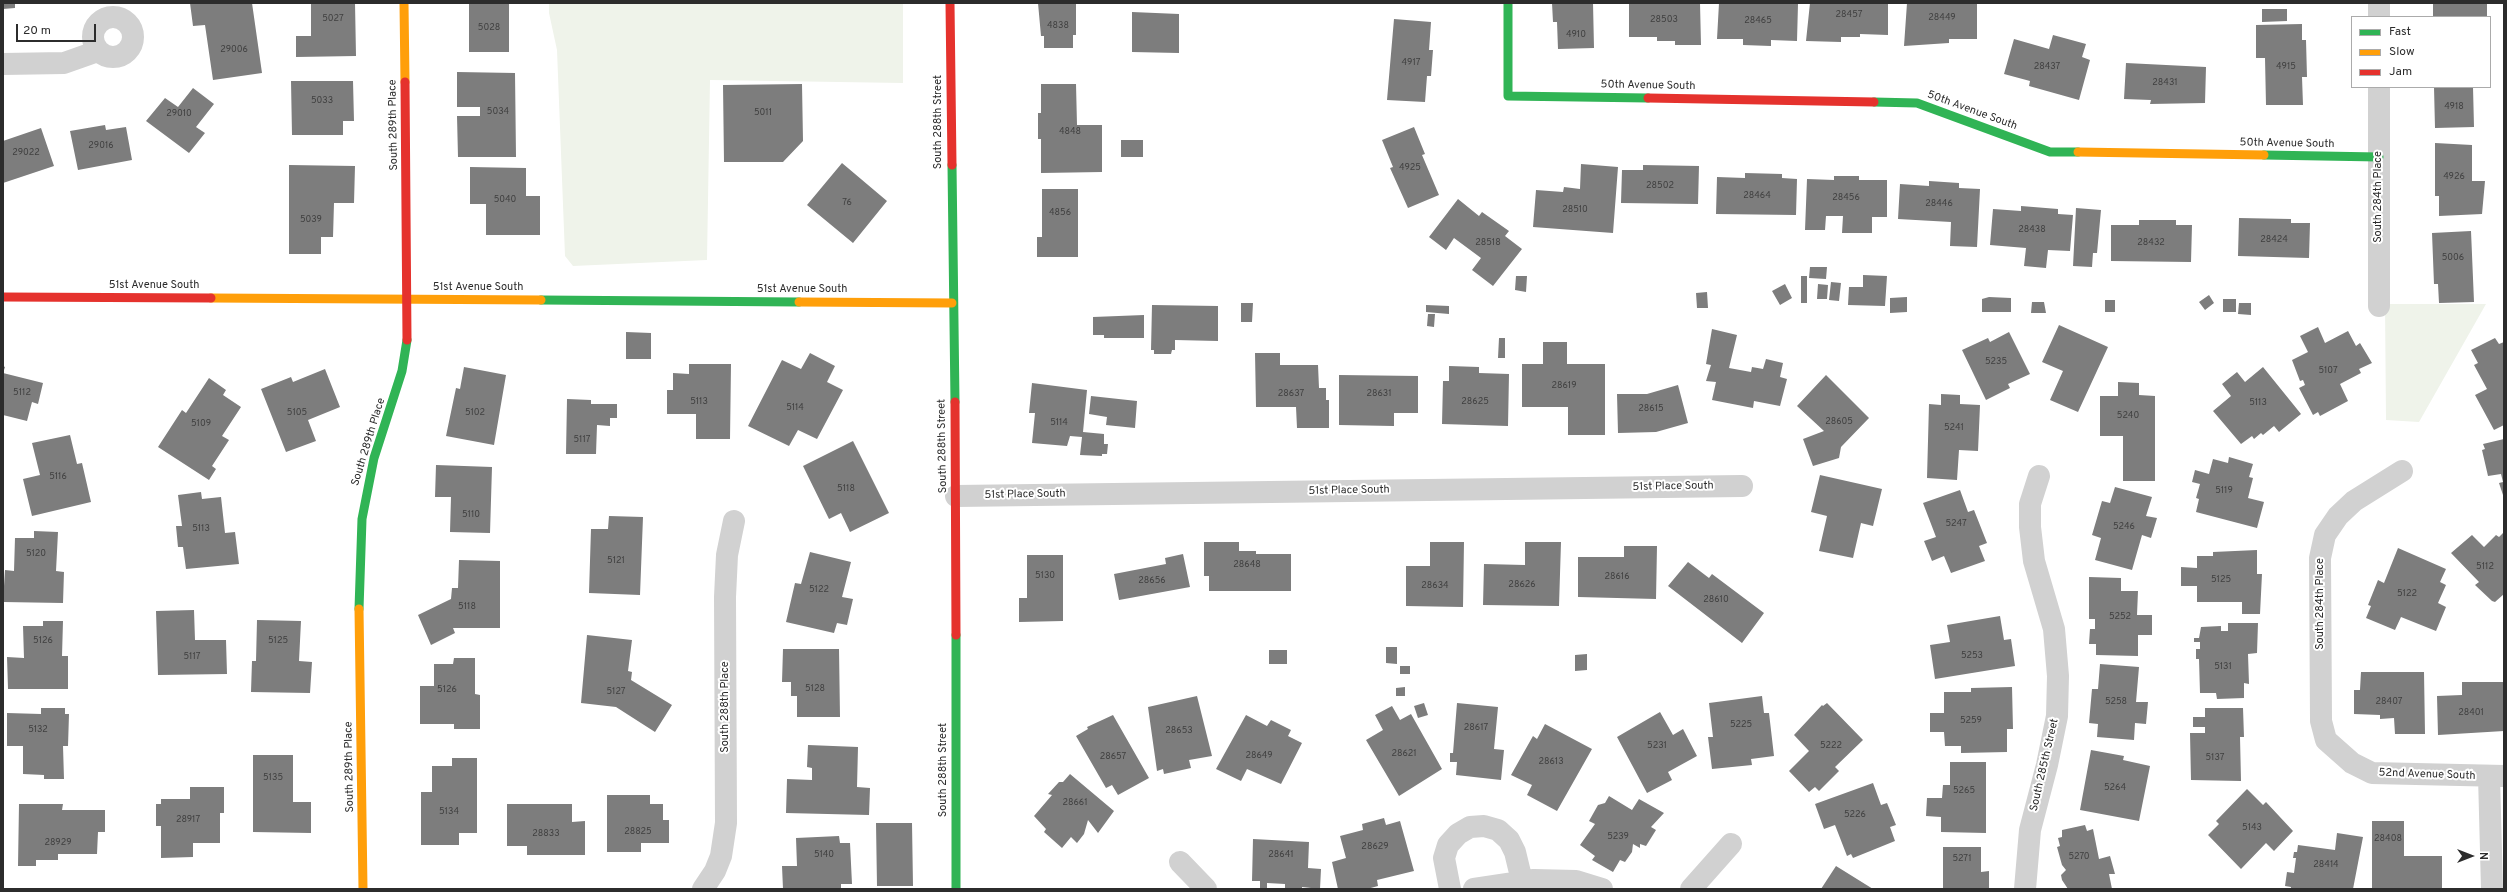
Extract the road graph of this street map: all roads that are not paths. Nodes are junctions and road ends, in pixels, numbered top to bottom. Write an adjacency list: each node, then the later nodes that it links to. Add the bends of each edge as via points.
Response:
1 (404, 3): 11 (street, South 289th Place)
2 (950, 3): 12 (street, South 288th Street)
3 (1508, 3): 9 (street, 50th Avenue South, via 1508,96 1917,104 2050,152)
4 (2379, 3): 5 (street)
5 (2379, 16)
6 (98, 51): 7 (street, via 64,63)
7 (3, 64)
8 (2379, 88): 9 (street, South 284th Place)
9 (2379, 157): 13 (street, South 284th Place)
10 (3, 297): 11 (street, 51st Avenue South)
11 (409, 300): 12 (street, 51st Avenue South); 24 (street, South 289th Place, via 408,333 402,371 374,458 362,519 359,587)
12 (952, 303): 17 (street, South 288th Street)
13 (2379, 306)
14 (2402, 472): 19 (street, South 284th Place, via 2354,501 2338,516 2325,535 2320,558 2321,721 2326,740)
15 (2039, 476): 32 (street, South 285th Street, via 2030,504 2030,527 2034,560 2054,629 2058,676 2057,716 2030,830)
16 (1742, 486): 17 (street, 51st Place South)
17 (956, 496): 26 (street, South 288th Street)
18 (734, 521): 25 (street, South 288th Place, via 727,555 725,597 726,824 721,856)
19 (2352, 763): 20 (street, 52nd Avenue South, via 2372,773)
20 (2496, 776): 33 (street)
21 (1731, 844): 31 (street)
22 (1180, 862): 27 (street)
23 (1522, 881): 28 (street, via 1515,852 1509,840 1498,830 1484,826 1470,827 1458,834 1448,845 1444,858); 29 (street); 30 (street, via 1576,881)
24 (363, 889)
25 (703, 889)
26 (956, 889)
27 (1206, 889)
28 (1450, 889)
29 (1474, 889)
30 (1602, 889)
31 (1691, 889)
32 (2025, 889)
33 (2492, 889)

